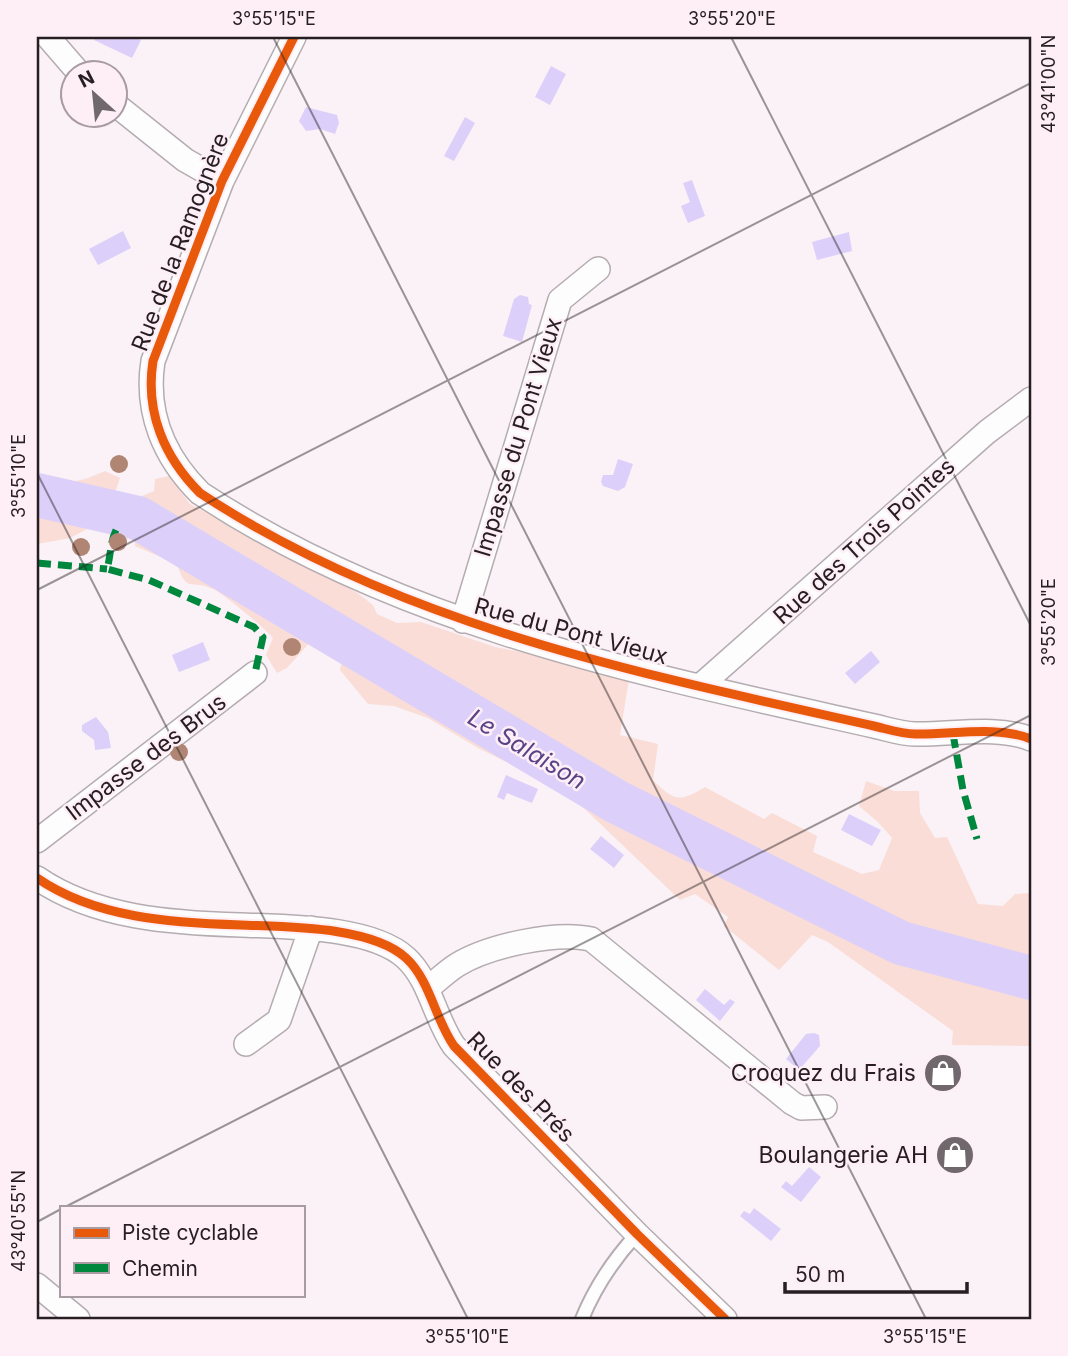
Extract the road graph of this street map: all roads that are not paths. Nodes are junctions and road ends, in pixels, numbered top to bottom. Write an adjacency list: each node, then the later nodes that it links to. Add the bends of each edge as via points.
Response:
1 (48, 37): 3 (street)
2 (294, 37): 5 (street, Rue de la Ramognère)
3 (68, 60)
4 (130, 116): 5 (street, via 185,160)
5 (222, 181): 8 (street, Rue de la Ramognère, via 153,360 151,401)
6 (598, 269): 9 (street, Impasse du Pont Vieux, via 560,300)
7 (1031, 399): 11 (street, Rue des Trois Pointes, via 987,432)
8 (159, 430): 9 (street, Rue du Pont Vieux, via 184,477 220,507 362,582)
9 (463, 621): 11 (street, Rue du Pont Vieux)
10 (255, 673): 13 (street, Impasse des Brus)
11 (700, 687): 12 (street, Rue du Pont Vieux, via 911,734 999,733)
12 (1031, 739)
13 (37, 841)
14 (37, 878): 15 (street, Rue des Prés, via 61,894 153,919)
15 (311, 928): 16 (street, Rue des Prés, via 394,950 406,958); 17 (street, via 279,1020)
16 (426, 989): 18 (street, via 479,954 532,941 591,939 792,1103 801,1108); 19 (street, Rue des Prés, via 454,1046)
17 (246, 1044)
18 (825, 1107)
19 (637, 1234): 22 (lane, via 617,1255); 23 (street, Rue des Prés)
20 (37, 1285): 21 (street)
21 (78, 1319)
22 (582, 1319)
23 (725, 1319)

